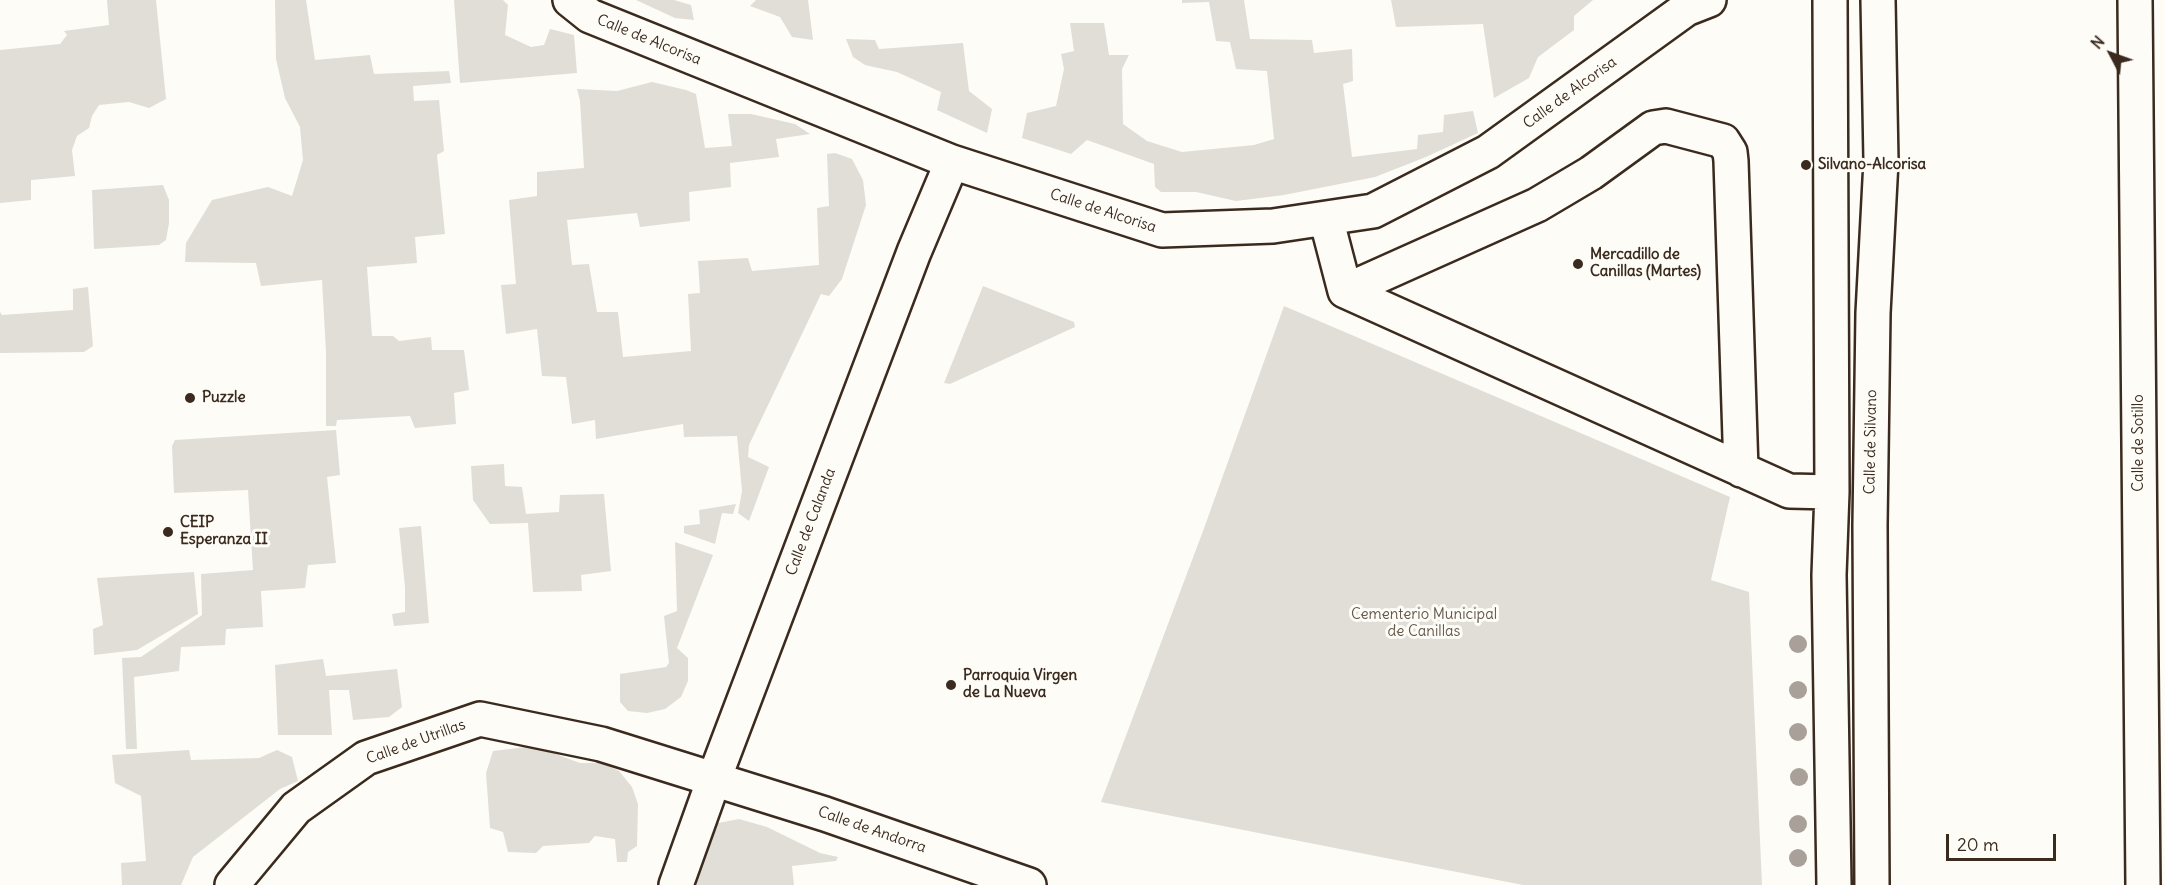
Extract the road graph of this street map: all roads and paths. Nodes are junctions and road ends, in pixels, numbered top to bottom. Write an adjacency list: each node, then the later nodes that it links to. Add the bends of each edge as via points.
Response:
1 (570, 0): 6 (street, Calle de Alcorisa, via 590,16)
2 (1830, 0): 10 (street)
3 (1878, 0): 16 (street, Calle de Silvano, via 1881,161 1873,313 1870,525)
4 (2136, 0): 17 (street, Calle de Sotillo)
5 (1695, 3): 7 (street, Calle de Alcorisa, via 1488,152 1373,211)
6 (951, 162): 7 (street, Calle de Alcorisa, via 1162,230 1272,226); 11 (street, Calle de Calanda)
7 (1326, 218): 8 (street)
8 (1345, 291): 9 (street); 9 (street, via 1537,205 1653,128 1666,126 1723,141 1731,161)
9 (1741, 470): 10 (street, via 1789,491)
10 (1832, 492): 15 (street, via 1829,574)
11 (714, 779): 12 (street, Calle de Utrillas, via 602,744 480,719 366,758 296,808); 13 (street, Calle de Calanda); 14 (street, Calle de Andorra)
12 (232, 885)
13 (676, 885)
14 (1029, 885)
15 (1834, 885)
16 (1872, 885)
17 (2143, 885)

